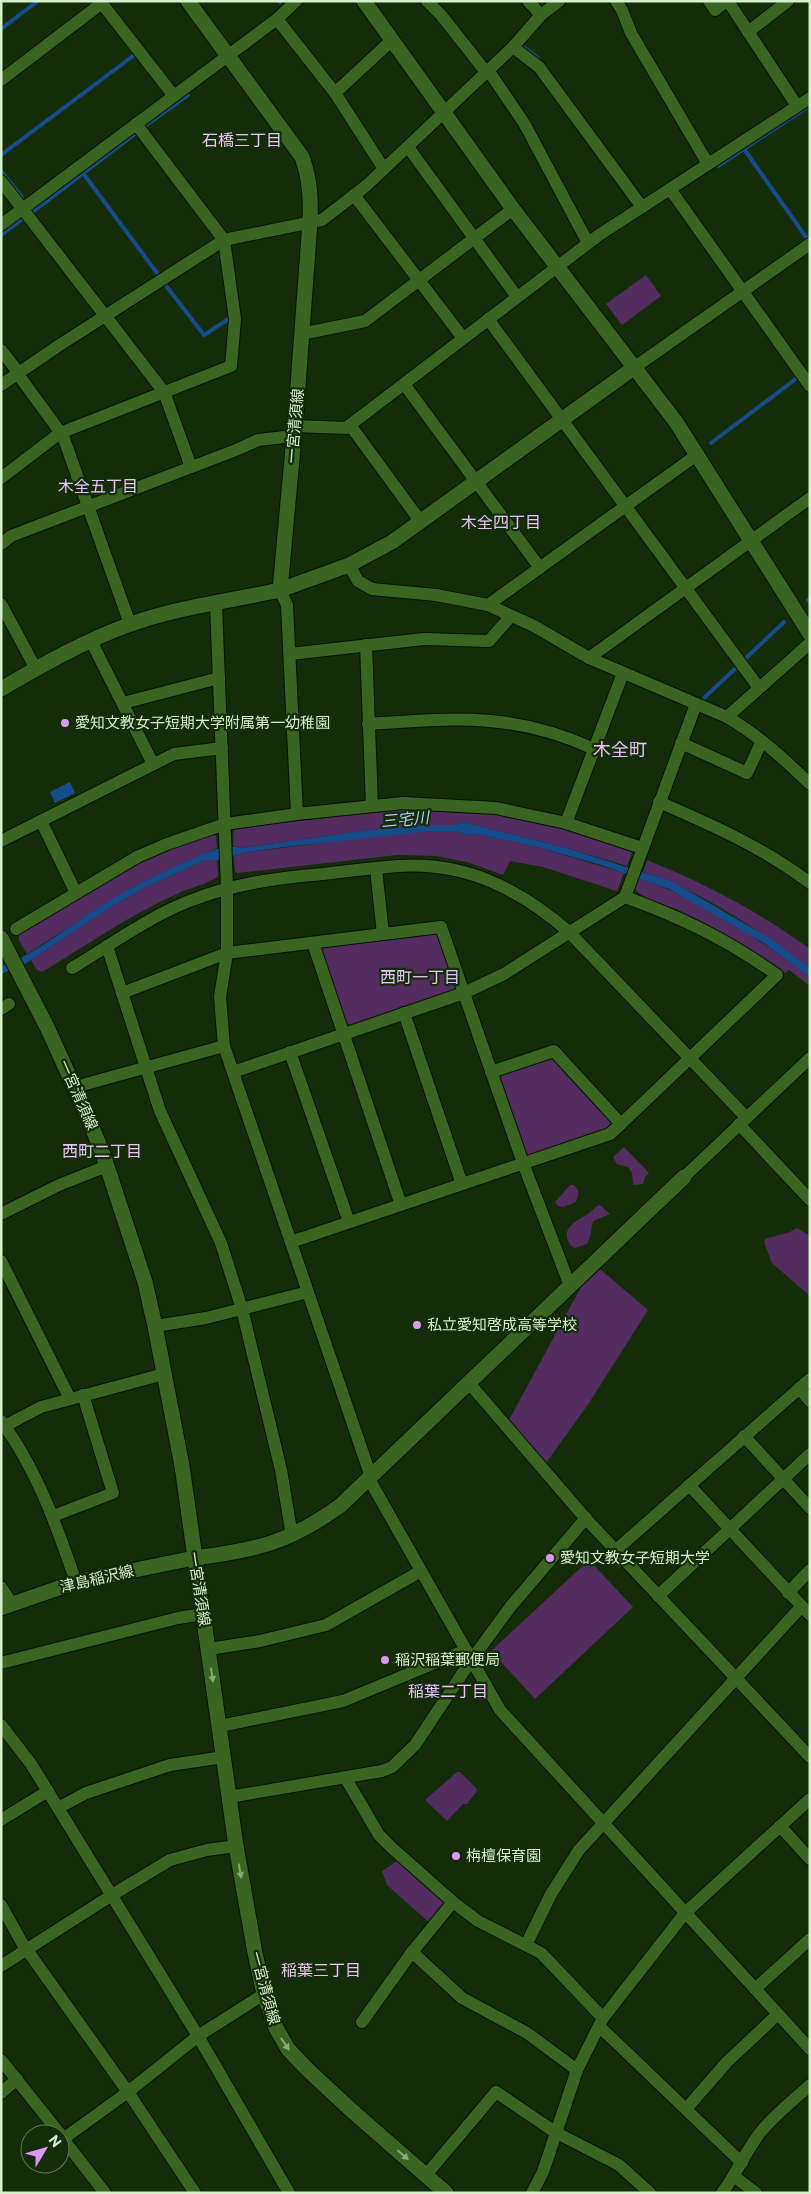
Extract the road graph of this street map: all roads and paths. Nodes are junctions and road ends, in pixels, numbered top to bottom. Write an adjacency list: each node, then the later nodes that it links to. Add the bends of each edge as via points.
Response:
1 (188, 1): 17 (main road, 一宮清須線)
2 (296, 1): 13 (street)
3 (364, 1): 15 (main road)
4 (427, 1): 18 (street)
5 (528, 1): 12 (street)
6 (559, 1): 12 (street)
7 (616, 1): 26 (street)
8 (709, 1): 9 (street, via 715,10)
9 (727, 1): 14 (street)
10 (101, 2): 19 (street); 21 (street)
11 (787, 2): 14 (street)
12 (540, 15): 16 (street)
13 (277, 19): 17 (street); 20 (street)
14 (748, 32): 22 (street)
15 (392, 40): 20 (street); 23 (main road)
16 (513, 47): 18 (street); 31 (street, via 539,67)
17 (228, 56): 21 (street); 34 (main road, 一宮清須線, via 302,157 311,193)
18 (487, 71): 23 (street); 38 (street, via 524,123)
19 (1, 80)
20 (335, 93): 27 (street)
21 (174, 96): 24 (street)
22 (806, 102): 26 (street)
23 (443, 112): 25 (street); 33 (main road)
24 (136, 124): 32 (street); 37 (street)
25 (408, 147): 27 (street); 36 (street)
26 (708, 164): 29 (street)
27 (384, 169): 30 (street)
28 (1, 181): 32 (street)
29 (670, 189): 31 (street); 42 (street)
30 (354, 195): 34 (street, via 322,220); 41 (street)
31 (642, 207): 38 (street)
32 (23, 209): 35 (street); 44 (street)
33 (513, 209): 36 (street); 40 (main road)
34 (310, 222): 37 (street); 46 (main road, 一宮清須線)
35 (1, 226)
36 (474, 238): 41 (street); 43 (street)
37 (224, 240): 44 (street); 54 (street, via 235,319 231,366)
38 (588, 243): 40 (street)
39 (810, 244): 42 (street)
40 (556, 267): 43 (street); 49 (main road)
41 (419, 280): 46 (street, via 365,321); 47 (street)
42 (743, 292): 49 (street); 53 (street)
43 (517, 297): 45 (street)
44 (105, 316): 50 (street); 54 (street)
45 (488, 319): 47 (street); 55 (street)
46 (302, 334): 57 (main road, 一宮清須線)
47 (463, 338): 51 (street)
48 (1, 350): 50 (street)
49 (636, 368): 55 (main road); 59 (main road)
50 (17, 373): 52 (street); 58 (street)
51 (404, 384): 56 (street); 62 (street)
52 (1, 385)
53 (810, 386)
54 (164, 392): 58 (street); 60 (street)
55 (562, 420): 62 (main road); 65 (street)
56 (350, 425): 57 (street, via 347,428); 66 (street)
57 (295, 431): 60 (street, via 258,440); 72 (main road, 一宮清須線)
58 (60, 433): 61 (street); 64 (street)
59 (698, 454): 65 (street); 68 (main road)
60 (191, 468): 64 (street)
61 (1, 478)
62 (478, 481): 66 (main road); 70 (street)
63 (810, 498): 68 (street)
64 (89, 506): 67 (street); 77 (street)
65 (625, 506): 70 (street); 71 (street)
66 (421, 522): 69 (main road)
67 (3, 538)
68 (751, 540): 71 (street); 78 (main road)
69 (349, 565): 72 (main road); 75 (street, via 358,582 372,589 436,595)
70 (540, 568): 75 (street)
71 (685, 587): 83 (street); 87 (street)
72 (280, 590): 74 (main road); 82 (street, via 287,605)
73 (1, 604): 84 (street)
74 (216, 604): 77 (main road, via 173,611); 86 (street)
75 (488, 605): 76 (street)
76 (511, 616): 81 (street, via 489,641 424,638); 83 (street)
77 (130, 624): 79 (main road)
78 (810, 634)
79 (91, 641): 84 (main road); 89 (street)
80 (810, 643): 87 (street)
81 (366, 645): 82 (street); 92 (street)
82 (290, 654): 101 (street)
83 (589, 658): 85 (street)
84 (36, 668): 88 (main road)
85 (623, 673): 90 (street); 96 (street)
86 (218, 678): 89 (street); 95 (street)
87 (759, 688): 91 (street)
88 (1, 690)
89 (123, 704): 97 (street)
90 (696, 704): 91 (street); 94 (street)
91 (727, 717): 93 (street)
92 (368, 724): 96 (street, via 452,718 496,720 535,728); 100 (street)
93 (762, 740): 94 (street, via 747,773); 98 (street)
94 (682, 743): 99 (street)
95 (222, 748): 97 (street, via 174,754); 104 (street)
96 (594, 749): 103 (street)
97 (154, 764): 102 (street)
98 (810, 784)
99 (659, 802): 106 (street); 108 (street, via 728,832)
100 (372, 806): 101 (street); 103 (street, via 412,803 496,808)
101 (297, 814): 104 (street)
102 (40, 821): 105 (street); 110 (street)
103 (566, 823): 106 (street)
104 (225, 829): 109 (street); 110 (street, via 167,844 137,857)
105 (1, 841)
106 (641, 853): 111 (street)
107 (376, 868): 109 (street, via 276,878); 113 (street, via 437,868 473,875 521,895); 114 (street)
108 (810, 883)
109 (228, 888): 117 (street, via 185,902); 118 (street)
110 (76, 893): 112 (street)
111 (626, 894): 113 (street); 126 (street, via 717,936 776,975)
112 (16, 929)
113 (570, 933): 121 (street, via 504,974); 126 (street)
114 (383, 934): 116 (street); 121 (street, via 441,927)
115 (4, 943): 131 (main road, 一宮清須線)
116 (313, 943): 118 (street); 123 (street)
117 (107, 946): 119 (street); 120 (street)
118 (227, 954): 120 (street); 124 (street, via 220,997)
119 (72, 968)
120 (122, 993): 128 (street)
121 (464, 993): 122 (street); 130 (street)
122 (404, 1013): 123 (street); 137 (street)
123 (344, 1034): 125 (street); 139 (street)
124 (224, 1046): 128 (street); 129 (street)
125 (290, 1052): 129 (street); 141 (street)
126 (690, 1058): 132 (street); 133 (street)
127 (809, 1061): 132 (street)
128 (146, 1067): 131 (street); 146 (street, via 160,1110 221,1243)
129 (233, 1072): 142 (street)
130 (491, 1072): 133 (street, via 554,1051); 134 (street)
131 (75, 1088): 135 (main road, 一宮清須線)
132 (742, 1121): 136 (street); 138 (street)
133 (621, 1124): 134 (street, via 610,1134)
134 (523, 1163): 137 (street); 144 (street)
135 (107, 1166): 140 (street); 147 (main road, 一宮清須線)
136 (684, 1177): 144 (main road, 津島稲沢線)
137 (462, 1184): 139 (street)
138 (810, 1200)
139 (401, 1205): 141 (street)
140 (1, 1214)
141 (349, 1222): 142 (street)
142 (291, 1242): 145 (street)
143 (1, 1261): 153 (street)
144 (570, 1286): 150 (main road, 津島稲沢線)
145 (308, 1292): 146 (street); 158 (street)
146 (242, 1309): 147 (street); 165 (street, via 281,1470)
147 (156, 1326): 148 (main road, 一宮清須線)
148 (164, 1374): 152 (street); 167 (main road, 一宮清須線, via 182,1466)
149 (810, 1379): 151 (street)
150 (469, 1383): 158 (main road, 津島稲沢線); 163 (street)
151 (799, 1388): 154 (street); 156 (street)
152 (83, 1396): 153 (street); 162 (street, via 113,1494)
153 (70, 1399): 155 (street, via 41,1407)
154 (810, 1401)
155 (2, 1425): 162 (street, via 22,1453)
156 (744, 1436): 159 (street); 160 (street)
157 (810, 1454): 159 (street)
158 (370, 1478): 165 (main road, 津島稲沢線, via 341,1505); 169 (street)
159 (784, 1479): 161 (street); 164 (street)
160 (689, 1485): 164 (street); 166 (street)
161 (810, 1508)
162 (53, 1516): 170 (street)
163 (586, 1518): 166 (street); 178 (street)
164 (729, 1529): 172 (street); 173 (street)
165 (292, 1536): 167 (main road, 津島稲沢線, via 246,1551)
166 (616, 1550): 173 (street)
167 (194, 1558): 170 (main road, 津島稲沢線); 176 (main road, 一宮清須線)
168 (810, 1570): 172 (street)
169 (421, 1571): 177 (street, via 326,1624 260,1641); 178 (street)
170 (76, 1582): 174 (main road, 津島稲沢線)
171 (1, 1587): 174 (street)
172 (788, 1593): 175 (street)
173 (658, 1596): 180 (street)
174 (7, 1606)
175 (806, 1611): 180 (street)
176 (204, 1614): 177 (main road, 一宮清須線); 179 (street)
177 (208, 1649): 182 (main road, 一宮清須線, one-way to 182)
178 (469, 1655): 182 (street, via 343,1701); 185 (street, via 416,1746 406,1757 382,1771); 191 (street, via 500,1710)
179 (1, 1663)
180 (736, 1678): 184 (street); 191 (street)
181 (1, 1725): 186 (street, via 32,1764)
182 (220, 1726): 183 (main road, 一宮清須線)
183 (224, 1757): 187 (main road, 一宮清須線); 189 (street, via 170,1764 86,1792)
184 (810, 1758)
185 (345, 1777): 187 (street); 196 (street, via 379,1835)
186 (48, 1791): 189 (street); 190 (street)
187 (229, 1797): 193 (main road, 一宮清須線)
188 (810, 1799): 192 (street)
189 (58, 1808): 195 (street)
190 (1, 1820)
191 (604, 1824): 198 (street); 200 (street, via 579,1850 551,1894)
192 (780, 1826): 194 (street); 198 (street)
193 (236, 1846): 195 (street, via 170,1860); 205 (main road, 一宮清須線, one-way to 205)
194 (810, 1859)
195 (112, 1895): 201 (street); 209 (street)
196 (453, 1902): 200 (street, via 478,1921); 202 (street)
197 (1, 1905): 201 (street)
198 (685, 1913): 204 (street); 208 (street)
199 (809, 1942): 204 (street)
200 (526, 1945): 208 (street, via 540,1953)
201 (26, 1950): 203 (street); 215 (street)
202 (412, 1952): 207 (street); 212 (street, via 462,1998 527,2033)
203 (1, 1966)
204 (755, 1989): 206 (street)
205 (264, 1994): 209 (street); 223 (main road, 一宮清須線, one-way to 223, via 276,2028 288,2049 351,2110)
206 (778, 2014): 210 (street); 217 (street, via 728,2062)
207 (362, 2022)
208 (601, 2022): 212 (street); 217 (street)
209 (198, 2036): 215 (street); 228 (street)
210 (810, 2049)
211 (1, 2060): 213 (street)
212 (577, 2070): 220 (street)
213 (17, 2079): 216 (street); 218 (street)
214 (810, 2085): 222 (street, via 764,2127)
215 (128, 2092): 219 (street); 227 (street)
216 (1, 2093)
217 (686, 2109): 222 (street)
218 (52, 2124)
219 (70, 2130)
220 (555, 2132): 223 (street, via 496,2092); 229 (street, via 543,2172); 230 (street, via 619,2165)
221 (70, 2148): 226 (street)
222 (742, 2164): 224 (street)
223 (426, 2175): 225 (main road, 一宮清須線)
224 (735, 2177): 231 (street); 232 (street)
225 (444, 2192)
226 (105, 2193)
227 (195, 2193)
228 (289, 2193)
229 (532, 2193)
230 (650, 2193)
231 (722, 2193)
232 (756, 2193)

